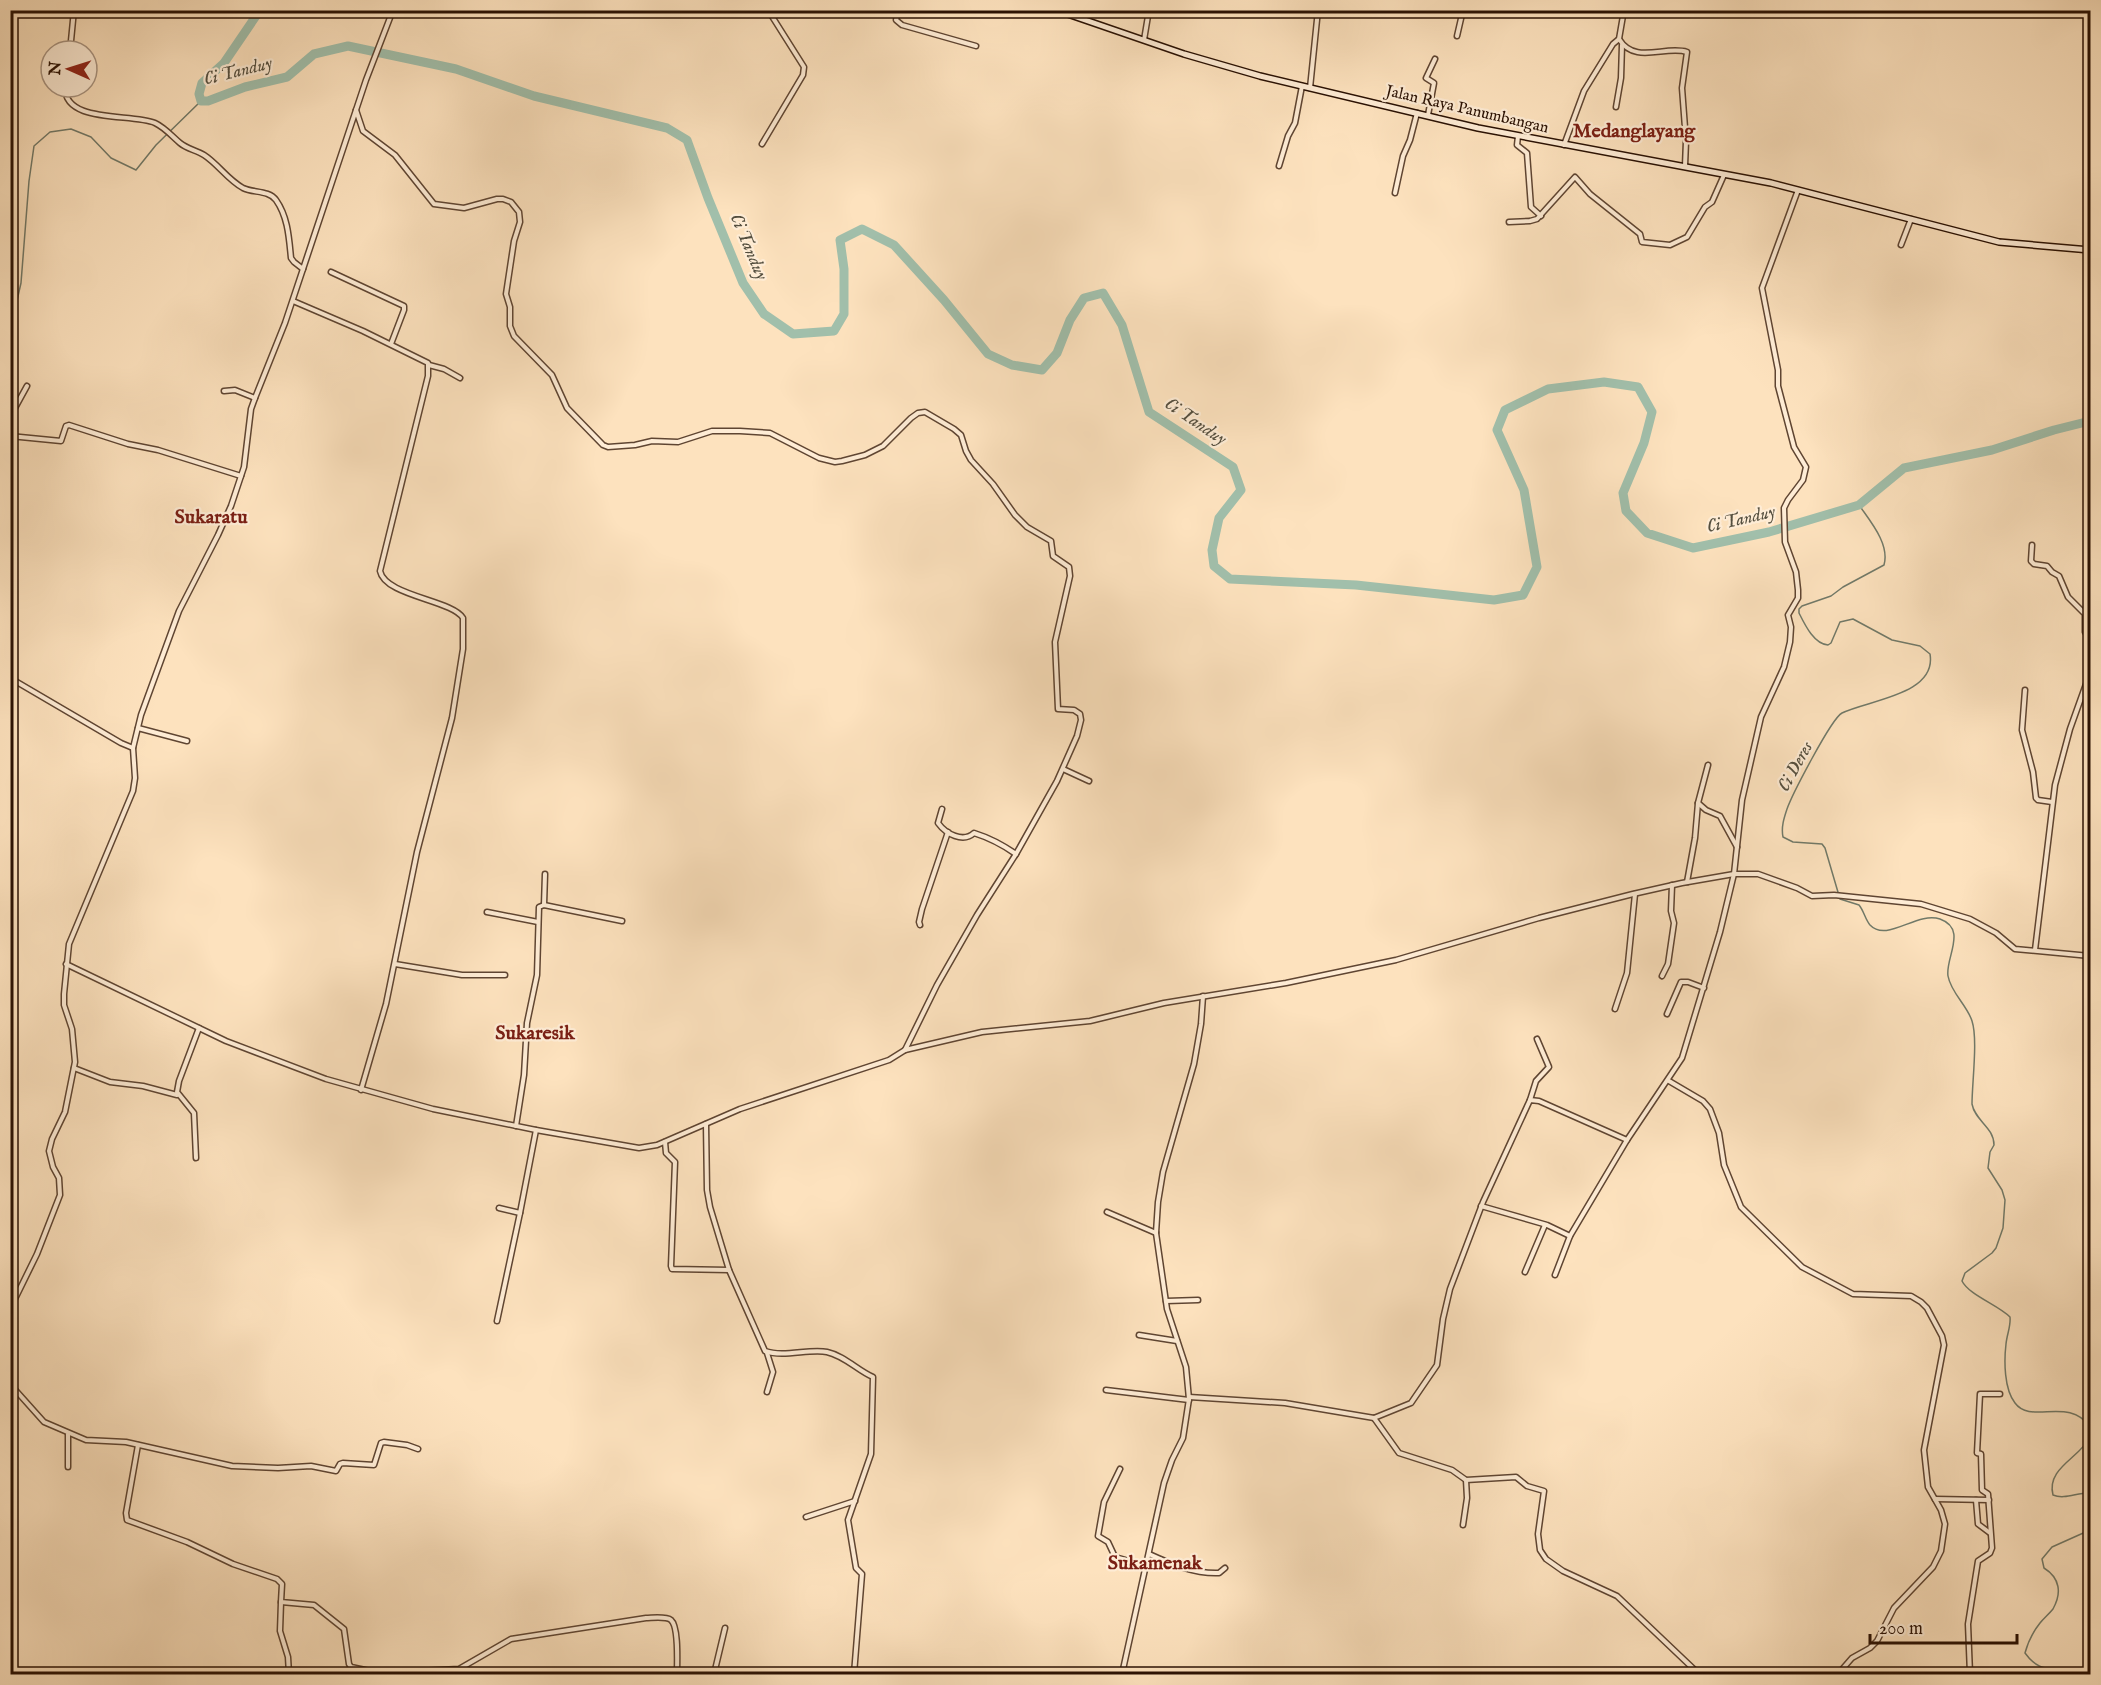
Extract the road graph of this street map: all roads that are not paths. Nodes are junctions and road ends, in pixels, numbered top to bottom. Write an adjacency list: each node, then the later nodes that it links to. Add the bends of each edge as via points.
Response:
1 (74, 10): 11 (street)
2 (393, 10): 21 (street)
3 (768, 10): 25 (street, via 804,71)
4 (898, 10): 15 (street, via 897,20 902,26)
5 (1056, 10): 13 (main road, Jalan Raya Panumbangan)
6 (1149, 10): 13 (street)
7 (1318, 10): 18 (street)
8 (1463, 10): 10 (street)
9 (1624, 10): 12 (street)
10 (1457, 36)
11 (71, 39)
12 (1619, 39): 14 (street); 26 (street, via 1584,91)
13 (1144, 40): 17 (main road, Jalan Raya Panumbangan)
14 (1622, 45): 20 (street); 28 (street, via 1652,54 1686,51 1682,88)
15 (976, 46)
16 (1436, 59): 23 (street, via 1426,78 1434,83)
17 (1302, 86): 18 (main road, Jalan Raya Panumbangan); 27 (street)
18 (1310, 88): 22 (main road, Jalan Raya Panumbangan)
19 (67, 99): 37 (street, via 104,116 147,120 160,126 243,188 275,198 284,215 291,258)
20 (1616, 107)
21 (356, 110): 37 (street); 58 (street, via 365,133 395,155 434,204 464,208 500,198 516,209 520,222 506,294 511,329 552,375 567,408 604,446 678,442 712,431 770,433 835,462 883,446 911,418 923,412 961,435 972,460 1015,515 1048,538 1053,556 1071,570 1055,642 1058,709 1077,711 1081,720)
22 (1417, 113): 23 (main road, Jalan Raya Panumbangan); 31 (street)
23 (1428, 115): 24 (main road, Jalan Raya Panumbangan)
24 (1518, 136): 26 (main road, Jalan Raya Panumbangan); 32 (street, via 1517,145 1527,153 1530,207)
25 (762, 144)
26 (1564, 145): 28 (main road, Jalan Raya Panumbangan)
27 (1279, 166)
28 (1684, 167): 29 (main road, Jalan Raya Panumbangan)
29 (1724, 175): 30 (main road, Jalan Raya Panumbangan); 32 (street, via 1711,204 1705,207 1691,231 1670,245 1642,242 1640,234 1575,177)
30 (1798, 190): 33 (main road, Jalan Raya Panumbangan); 64 (street, via 1762,288 1779,370 1778,386 1794,447 1806,467 1803,480 1784,508 1785,542 1796,572 1798,598 1788,615 1792,632 1788,656 1761,717 1742,800)
31 (1395, 192)
32 (1540, 217): 34 (street)
33 (1911, 219): 35 (street); 36 (main road, Jalan Raya Panumbangan, via 1999,242)
34 (1509, 222)
35 (1901, 245)
36 (2091, 250)
37 (303, 269): 39 (street)
38 (331, 272): 40 (street, via 404,306)
39 (293, 301): 40 (street); 45 (street)
40 (391, 344): 41 (street)
41 (429, 364): 42 (street); 79 (street, via 380,572 390,584 461,614 464,636 452,718 417,852)
42 (460, 378)
43 (27, 386): 46 (street)
44 (224, 391): 45 (street, via 235,390)
45 (255, 398): 48 (street)
46 (10, 417): 47 (street)
47 (10, 434): 48 (street, via 59,441 69,425)
48 (241, 476): 54 (street, via 218,535 179,610)
49 (2032, 545): 50 (street, via 2031,561 2047,566 2059,576 2068,597 2085,614 2085,632)
50 (2091, 640)
51 (2091, 673): 60 (street, via 2060,764)
52 (10, 678): 56 (street)
53 (2025, 690): 60 (street, via 2022,730 2036,798)
54 (138, 728): 55 (street); 56 (street)
55 (187, 741)
56 (133, 748): 78 (street, via 134,788 69,944)
57 (1708, 765): 61 (street)
58 (1062, 769): 59 (street); 65 (street)
59 (1089, 781)
60 (2052, 802): 76 (street)
61 (1698, 803): 64 (street, via 1720,816); 68 (street)
62 (942, 809): 63 (street, via 938,823)
63 (948, 832): 65 (street, via 963,838 974,833); 75 (street)
64 (1738, 848): 67 (street)
65 (1016, 854): 88 (street, via 943,975)
66 (545, 874): 71 (street)
67 (1734, 874): 68 (street); 76 (street, via 1758,874 1812,896 1908,901 1952,912 1996,933 2015,949); 82 (street)
68 (1687, 882): 69 (street)
69 (1672, 885): 70 (street); 81 (street, via 1674,927)
70 (1635, 894): 83 (street, via 1396,960); 84 (street, via 1627,973)
71 (544, 905): 73 (street); 74 (street, via 539,907)
72 (487, 912): 74 (street)
73 (622, 921)
74 (538, 922): 95 (street, via 537,975 526,1023 524,1075)
75 (920, 925)
76 (2035, 950): 77 (street)
77 (2091, 956)
78 (66, 963): 86 (street); 89 (street, via 64,1005 72,1029)
79 (395, 964): 80 (street, via 462,975); 91 (street)
80 (505, 975)
81 (1662, 976)
82 (1704, 987): 85 (street, via 1681,982); 90 (street, via 1685,1050)
83 (1203, 996): 88 (street, via 1090,1020 982,1032); 105 (street, via 1194,1064 1162,1172)
84 (1615, 1009)
85 (1667, 1014)
86 (199, 1028): 91 (street, via 250,1051); 92 (street)
87 (1537, 1039): 93 (street, via 1549,1066 1536,1081)
88 (905, 1050): 94 (street, via 889,1060)
89 (74, 1068): 92 (street, via 110,1082); 112 (street, via 65,1112 50,1145 50,1160 60,1185 59,1201)
90 (1668, 1081): 97 (street); 129 (street, via 1710,1109 1726,1172 1741,1207 1802,1267 1853,1294 1911,1296 1927,1308 1944,1340 1924,1450 1928,1487)
91 (361, 1090): 95 (street)
92 (177, 1095): 99 (street, via 194,1113)
93 (1530, 1100): 97 (street); 100 (street)
94 (706, 1124): 98 (street); 107 (street, via 707,1190)
95 (516, 1126): 96 (street)
96 (536, 1130): 98 (street, via 639,1148); 103 (street)
97 (1628, 1140): 106 (street)
98 (665, 1142): 107 (street, via 666,1152 675,1162 672,1269)
99 (196, 1158)
100 (1481, 1206): 104 (street); 122 (street, via 1450,1289 1437,1365 1411,1403)
101 (499, 1208): 103 (street)
102 (1107, 1212): 105 (street)
103 (520, 1213): 113 (street)
104 (1545, 1225): 106 (street); 108 (street)
105 (1156, 1233): 111 (street)
106 (1570, 1236): 109 (street)
107 (729, 1270): 116 (street)
108 (1525, 1272)
109 (1555, 1275)
110 (1198, 1300): 111 (street)
111 (1166, 1301): 115 (street)
112 (10, 1309)
113 (496, 1322)
114 (1139, 1335): 115 (street)
115 (1178, 1341): 121 (street, via 1186,1367)
116 (767, 1352): 119 (street, via 773,1372); 130 (street, via 825,1351 872,1377 871,1454)
117 (10, 1384): 123 (street, via 44,1422)
118 (1106, 1390): 121 (street)
119 (767, 1392)
120 (2000, 1394): 132 (street, via 1980,1394 1977,1453 1981,1454 1980,1484)
121 (1189, 1399): 122 (street, via 1285,1403); 136 (street, via 1183,1438 1167,1473)
122 (1374, 1418): 128 (street, via 1401,1454 1452,1470)
123 (68, 1434): 124 (street, via 86,1440); 126 (street)
124 (138, 1444): 125 (street, via 232,1466 311,1466 336,1471 342,1464 374,1465 384,1442); 139 (street, via 128,1520 277,1579 282,1584)
125 (418, 1449)
126 (68, 1467)
127 (1120, 1469): 137 (street, via 1104,1502 1098,1536 1108,1542 1115,1557)
128 (1466, 1480): 134 (street); 147 (street, via 1514,1477 1544,1491 1538,1534 1546,1559 1617,1596)
129 (1935, 1499): 131 (street); 148 (street, via 1946,1524 1937,1561 1894,1608 1874,1645 1852,1658)
130 (855, 1500): 133 (street); 145 (street, via 848,1520 856,1568 862,1576)
131 (1976, 1500): 132 (street); 135 (street, via 1978,1524)
132 (1989, 1500): 135 (street)
133 (806, 1517)
134 (1463, 1525)
135 (1991, 1534): 149 (street, via 1992,1548 1978,1562 1972,1591 1968,1624)
136 (1149, 1554): 137 (street); 138 (street, via 1193,1570 1216,1573)
137 (1147, 1566): 146 (street)
138 (1225, 1568)
139 (281, 1602): 141 (street, via 314,1605 344,1629 351,1667 379,1673); 142 (street, via 280,1631)
140 (725, 1628): 144 (street)
141 (446, 1672): 143 (street, via 463,1668 514,1638 646,1618 672,1622)
142 (289, 1674)
143 (677, 1674)
144 (714, 1674)
145 (854, 1674)
146 (1122, 1674)
147 (1700, 1674)
148 (1838, 1674)
149 (1970, 1674)

